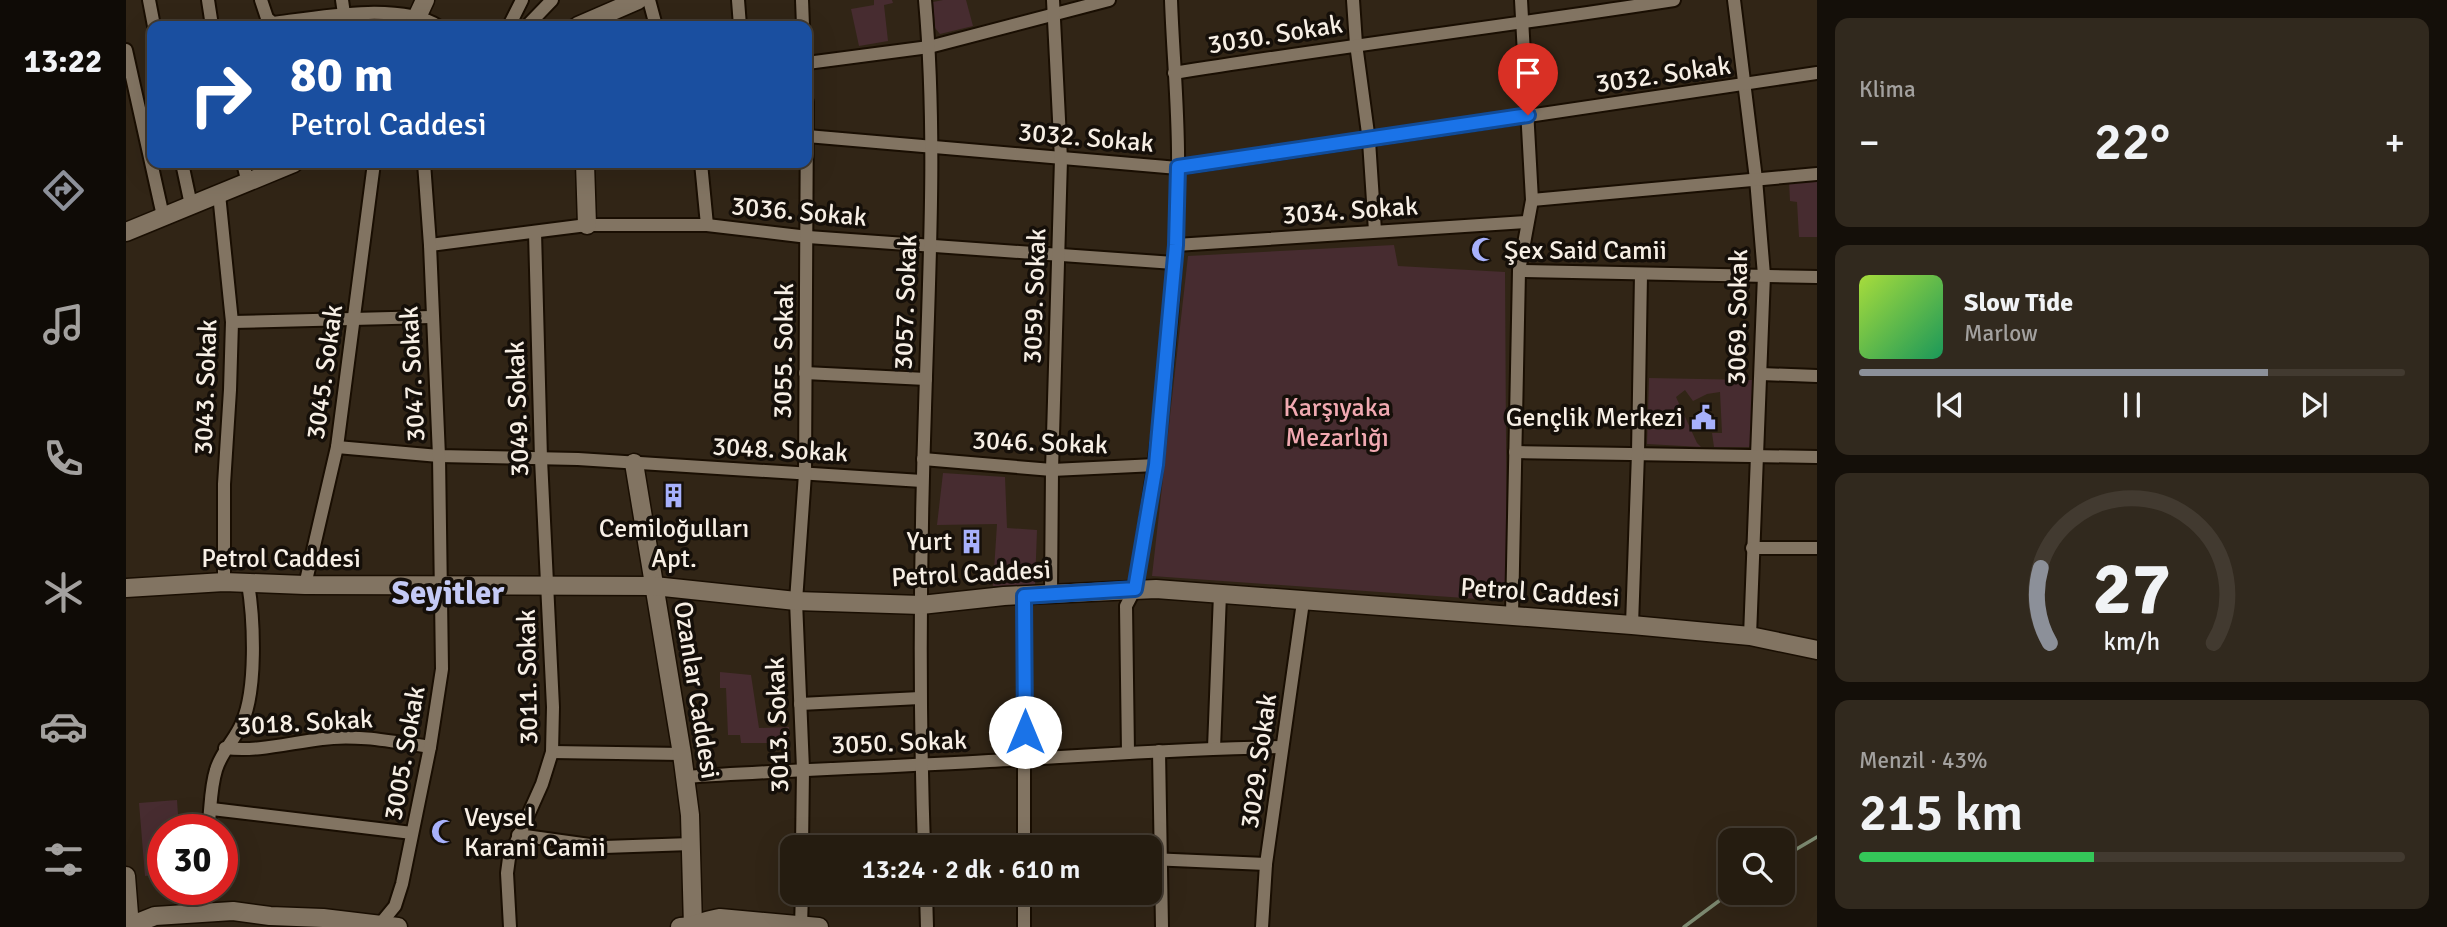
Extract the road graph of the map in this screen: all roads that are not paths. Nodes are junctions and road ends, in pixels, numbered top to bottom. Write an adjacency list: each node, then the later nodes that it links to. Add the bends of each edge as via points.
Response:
1 (149, 0): 22 (street)
2 (208, 0): 23 (street)
3 (261, 0): 24 (street)
4 (342, 0): 19 (street)
5 (522, 0): 26 (street)
6 (552, 0): 27 (street)
7 (638, 0): 28 (street)
8 (649, 0): 29 (street)
9 (738, 0): 30 (street)
10 (802, 0): 31 (street)
11 (925, 0): 34 (street, 3057. Sokak)
12 (1052, 0): 21 (street, 3059. Sokak)
13 (1109, 0): 21 (street)
14 (1171, 0): 37 (street)
15 (1353, 0): 33 (street)
16 (1521, 0): 32 (street)
17 (1674, 0): 32 (street, 3030. Sokak)
18 (1734, 0): 39 (street, 3069. Sokak)
19 (344, 14): 20 (street); 25 (street)
20 (419, 14)
21 (1054, 14): 34 (street); 45 (street, 3059. Sokak)
22 (153, 21)
23 (211, 21)
24 (270, 21)
25 (300, 21)
26 (512, 21)
27 (532, 21)
28 (590, 21)
29 (655, 21)
30 (740, 21)
31 (803, 21)
32 (1522, 23): 33 (street, 3030. Sokak); 40 (street)
33 (1356, 44): 37 (street, 3030. Sokak); 42 (street)
34 (929, 47): 36 (street); 44 (street, 3057. Sokak)
35 (126, 50): 43 (street)
36 (812, 62)
37 (1174, 73): 46 (street)
38 (1817, 73): 39 (street, 3032. Sokak)
39 (1744, 86): 40 (street, 3032. Sokak); 57 (street, 3069. Sokak)
40 (1528, 115): 42 (street, 3032. Sokak); 60 (street)
41 (812, 136): 44 (street, 3032. Sokak)
42 (1369, 141): 46 (street, 3032. Sokak); 66 (street)
43 (147, 144)
44 (931, 147): 45 (street, 3032. Sokak); 72 (street, 3057. Sokak)
45 (1062, 159): 46 (street, 3032. Sokak); 73 (street, 3059. Sokak)
46 (1178, 167): 71 (street)
47 (152, 168): 62 (street)
48 (183, 168): 61 (street)
49 (244, 168): 58 (street)
50 (283, 168): 58 (street)
51 (373, 168): 80 (street, 3045. Sokak)
52 (424, 168): 70 (street, 3047. Sokak)
53 (584, 168): 64 (street)
54 (701, 168): 65 (street)
55 (807, 168): 69 (street, 3055. Sokak)
56 (1817, 174): 57 (street)
57 (1756, 179): 60 (street); 77 (street, 3069. Sokak)
58 (248, 183): 59 (street)
59 (219, 194): 61 (street); 81 (street, 3043. Sokak)
60 (1532, 200): 63 (street)
61 (191, 205): 62 (street)
62 (163, 216): 67 (street)
63 (1526, 222): 66 (street, 3034. Sokak); 75 (street)
64 (587, 225): 65 (street, 3036. Sokak); 68 (street, 3036. Sokak)
65 (707, 225): 69 (street, 3036. Sokak)
66 (1375, 231): 71 (street, 3034. Sokak)
67 (126, 232)
68 (535, 232): 70 (street, 3036. Sokak); 92 (street, 3049. Sokak)
69 (808, 237): 72 (street, 3036. Sokak); 82 (street, 3055. Sokak)
70 (430, 245): 79 (street, 3047. Sokak)
71 (1176, 245): 74 (street)
72 (929, 246): 73 (street, 3036. Sokak); 85 (street, 3057. Sokak)
73 (1058, 255): 74 (street, 3036. Sokak); 96 (street, 3059. Sokak)
74 (1174, 263): 95 (street)
75 (1519, 271): 76 (street); 87 (street)
76 (1641, 274): 77 (street); 88 (street)
77 (1764, 275): 78 (street); 83 (street, 3069. Sokak)
78 (1817, 277)
79 (432, 317): 80 (street); 90 (street, 3047. Sokak)
80 (355, 320): 81 (street); 86 (street, 3045. Sokak)
81 (232, 322): 101 (street, 3043. Sokak, via 223,484)
82 (805, 373): 85 (street); 97 (street, 3055. Sokak)
83 (1760, 374): 84 (street); 89 (street, 3069. Sokak)
84 (1817, 376)
85 (926, 379): 93 (street, 3057. Sokak)
86 (337, 447): 90 (street, 3048. Sokak); 104 (street, 3045. Sokak)
87 (1515, 452): 88 (street); 115 (street)
88 (1638, 453): 89 (street); 116 (street)
89 (1756, 454): 91 (street); 99 (street, 3069. Sokak)
90 (439, 456): 92 (street, 3048. Sokak); 103 (street, 3047. Sokak)
91 (1817, 457)
92 (541, 459): 94 (street, 3048. Sokak); 105 (street, 3049. Sokak)
93 (923, 459): 96 (street, 3046. Sokak); 98 (street, 3057. Sokak)
94 (634, 463): 97 (street, 3048. Sokak); 106 (street, Ozanlar Caddesi)
95 (1156, 465): 96 (street, 3046. Sokak); 108 (street)
96 (1052, 470): 109 (street, 3059. Sokak)
97 (805, 474): 98 (street, 3048. Sokak); 112 (street, 3055. Sokak)
98 (922, 481): 114 (street, 3057. Sokak)
99 (1752, 548): 100 (street); 117 (street, 3069. Sokak)
100 (1817, 548)
101 (224, 582): 102 (street, Petrol Caddesi); 107 (street, Petrol Caddesi)
102 (248, 583): 104 (street, Petrol Caddesi); 123 (street, via 252,611 250,697 242,725)
103 (440, 584): 104 (street, Petrol Caddesi); 105 (street, Petrol Caddesi); 121 (street, 3005. Sokak, via 442,669)
104 (305, 585)
105 (548, 585): 106 (street, Petrol Caddesi); 126 (street, 3011. Sokak)
106 (654, 586): 112 (street, Petrol Caddesi); 128 (street, Ozanlar Caddesi)
107 (126, 588)
108 (1135, 589): 109 (street, Petrol Caddesi); 110 (street, Petrol Caddesi); 127 (street, via 1126,606)
109 (1051, 594): 111 (street, Petrol Caddesi)
110 (1220, 594): 113 (street, Petrol Caddesi); 124 (street)
111 (1024, 596): 114 (street, Petrol Caddesi); 129 (street)
112 (796, 601): 114 (street, Petrol Caddesi); 120 (street, 3013. Sokak)
113 (1303, 602): 115 (street, Petrol Caddesi); 122 (street, 3029. Sokak)
114 (921, 605): 119 (street, 3057. Sokak)
115 (1512, 615): 116 (street, Petrol Caddesi)
116 (1632, 625): 117 (street, Petrol Caddesi)
117 (1749, 636): 118 (street, Petrol Caddesi)
118 (1817, 650)
119 (920, 698): 120 (street); 130 (street, 3057. Sokak)
120 (800, 704): 131 (street, 3013. Sokak)
121 (430, 747): 123 (street, 3018. Sokak, via 324,738 264,749); 135 (street, 3005. Sokak)
122 (1282, 747): 124 (street, 3050. Sokak); 143 (street, 3029. Sokak)
123 (225, 748): 133 (street, via 215,771)
124 (1214, 748): 125 (street, 3050. Sokak)
125 (1159, 751): 127 (street, 3050. Sokak); 140 (street)
126 (552, 752): 128 (street); 136 (street, 3011. Sokak)
127 (1128, 753): 129 (street, 3050. Sokak)
128 (682, 754): 132 (street, Ozanlar Caddesi)
129 (1025, 759): 130 (street, 3050. Sokak); 139 (street)
130 (922, 765): 131 (street, 3050. Sokak); 138 (street, 3057. Sokak)
131 (803, 769): 132 (street, 3050. Sokak); 137 (street, 3013. Sokak)
132 (685, 778): 141 (street, Ozanlar Caddesi)
133 (212, 809): 134 (street); 135 (street)
134 (211, 814)
135 (412, 833): 153 (street, 3005. Sokak)
136 (518, 835): 141 (street, via 604,847); 156 (street, 3011. Sokak, via 507,873)
137 (802, 835)
138 (925, 835)
139 (1024, 835)
140 (1157, 835)
141 (691, 844): 157 (street, Ozanlar Caddesi)
142 (1162, 860): 143 (street)
143 (1266, 864): 161 (street, 3029. Sokak)
144 (126, 876): 145 (street)
145 (127, 898): 154 (street)
146 (194, 905): 151 (street)
147 (805, 905): 155 (street)
148 (926, 905): 158 (street)
149 (1024, 905): 159 (street)
150 (1160, 905): 160 (street)
151 (193, 913): 152 (street, via 233,911); 154 (street, via 155,916)
152 (324, 922): 153 (street)
153 (390, 925)
154 (129, 926)
155 (810, 926): 157 (street, via 720,918)
156 (510, 927)
157 (688, 927)
158 (927, 927)
159 (1024, 927)
160 (1162, 927)
161 (1262, 927)

